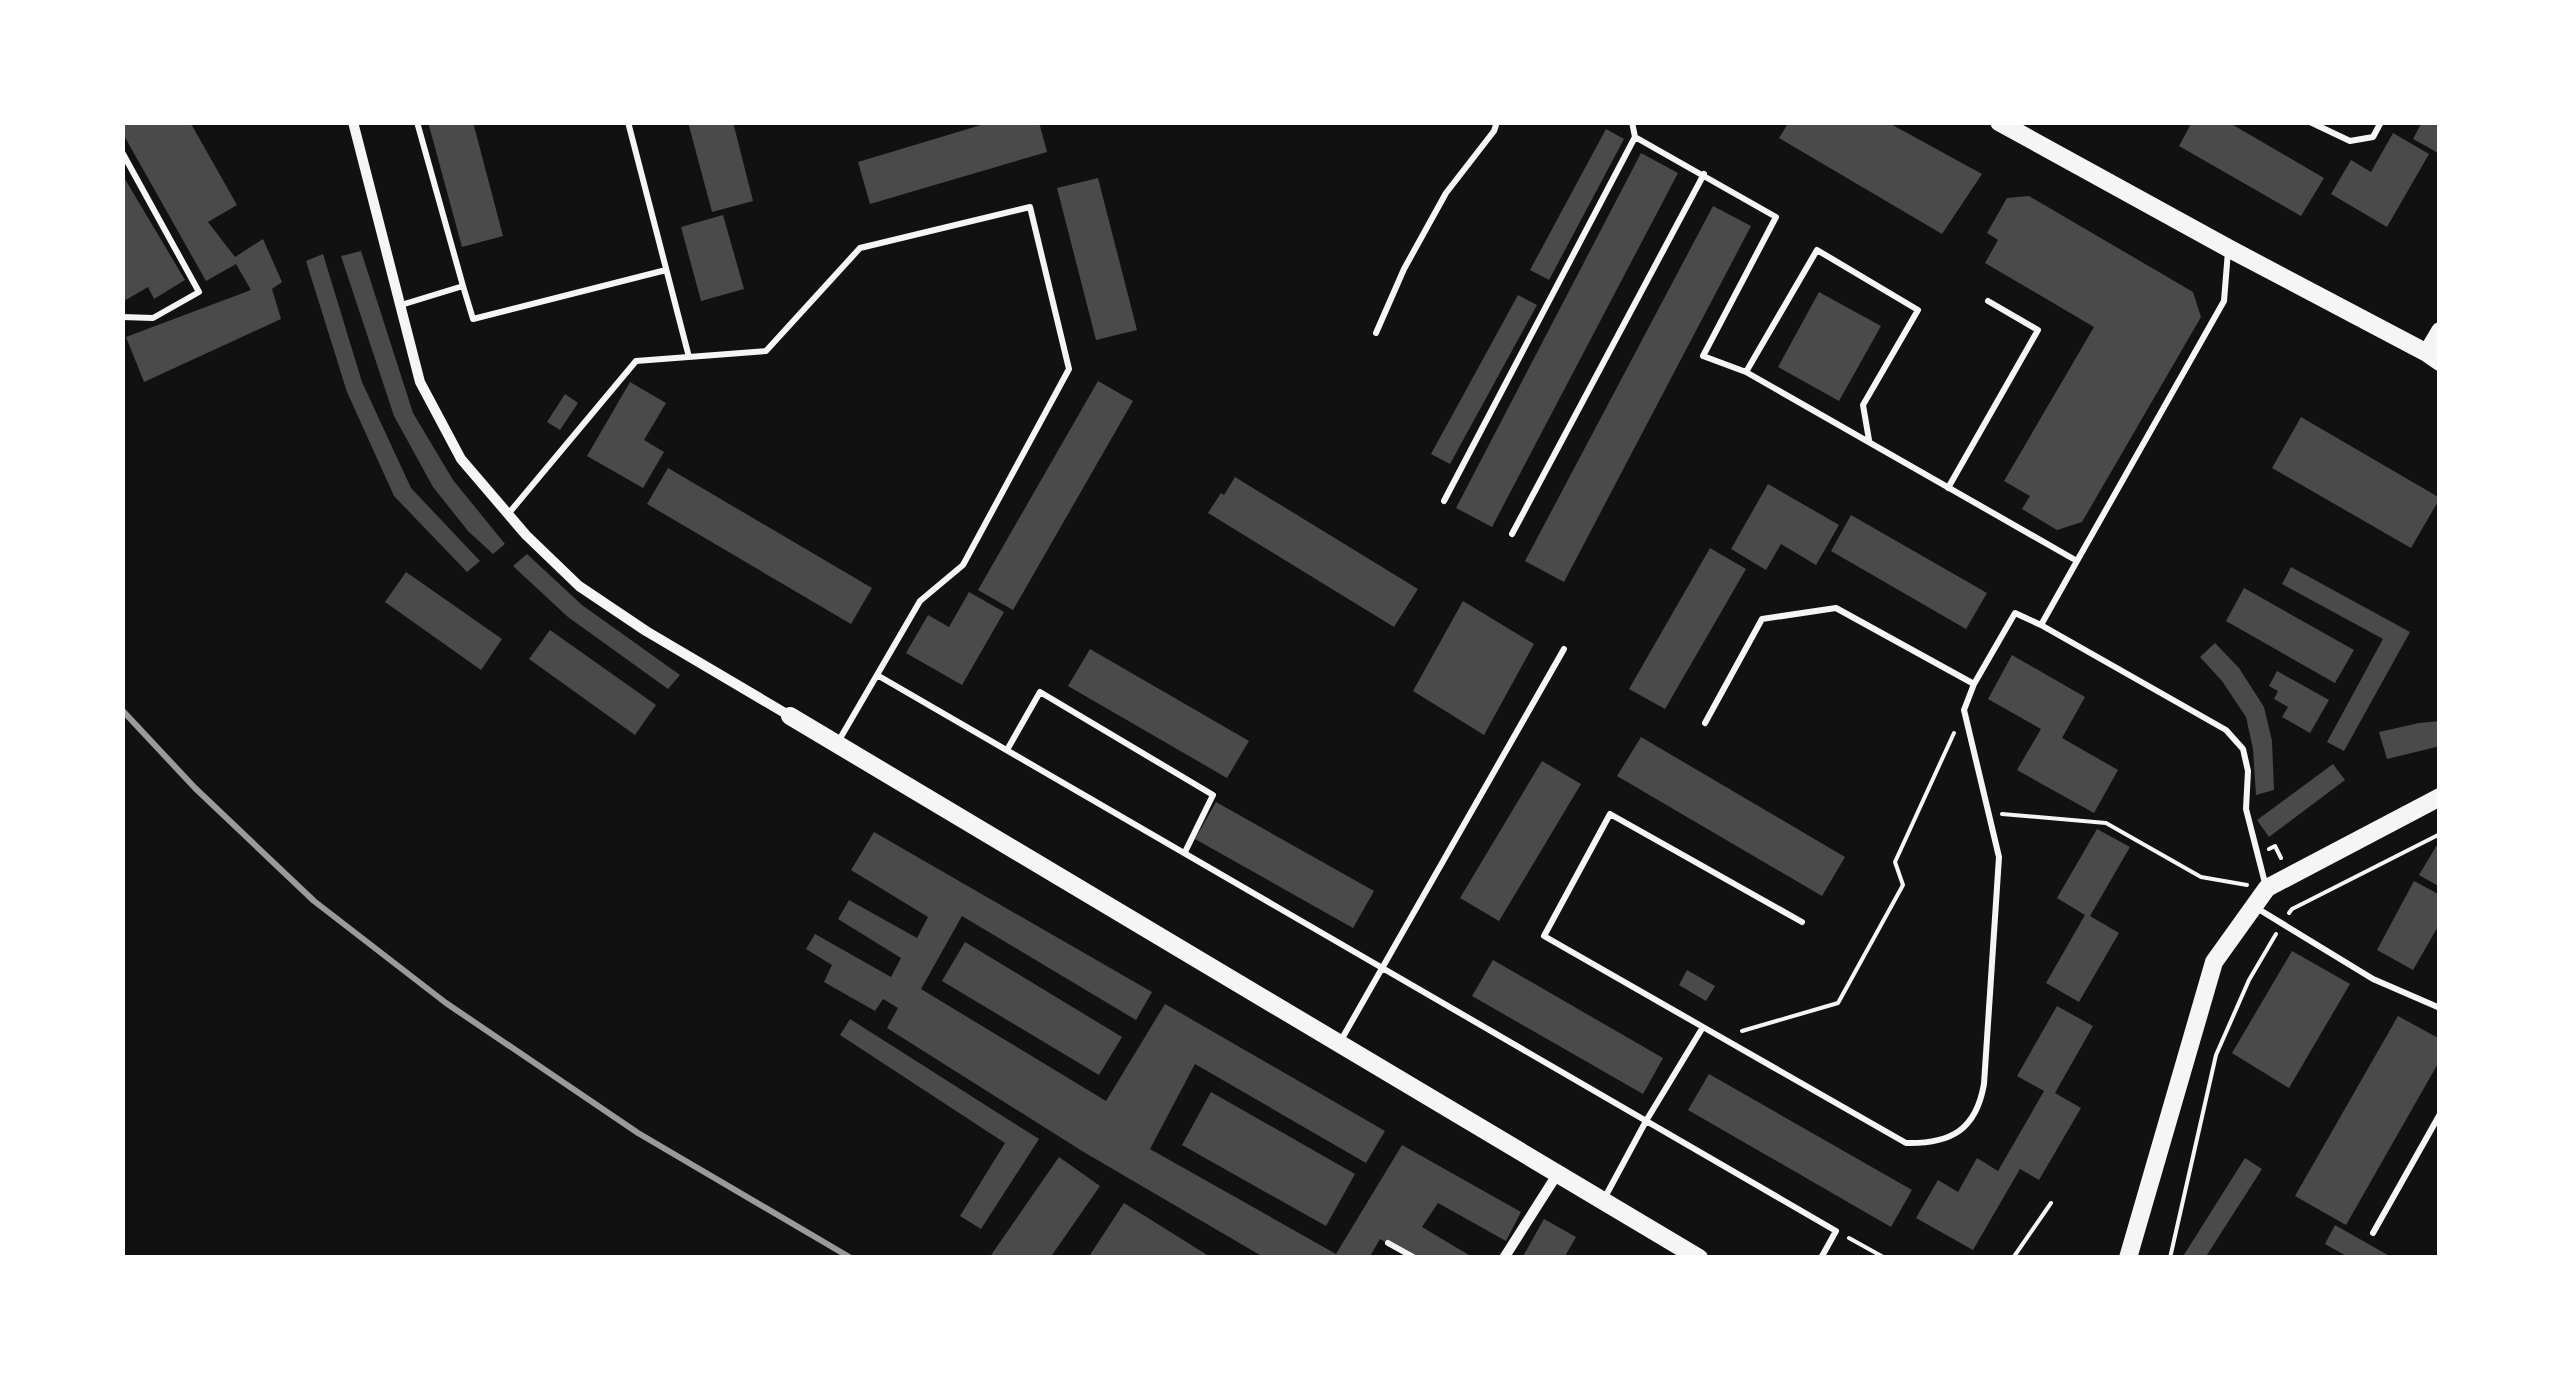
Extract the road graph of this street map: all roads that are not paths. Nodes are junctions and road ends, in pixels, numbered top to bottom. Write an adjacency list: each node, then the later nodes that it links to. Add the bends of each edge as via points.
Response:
1 (353, 122): 17 (street)
2 (417, 122): 15 (lane)
3 (628, 122): 14 (lane)
4 (1498, 122): 20 (lane, via 1446,193)
5 (1632, 122): 10 (lane)
6 (2000, 122): 9 (street)
7 (2310, 122): 8 (lane, via 2350,141 2372,137)
8 (2382, 122)
9 (2021, 128): 13 (street)
10 (1635, 137): 12 (lane); 26 (lane)
11 (122, 152): 18 (lane, via 199,292 153,318)
12 (1704, 174): 23 (lane, via 1776,216 1703,356); 28 (lane)
13 (2228, 248): 22 (street); 29 (lane, via 2224,301)
14 (666, 270): 15 (lane, via 473,320); 21 (lane)
15 (463, 286): 17 (lane)
16 (1988, 302): 25 (lane, via 2038,330)
17 (400, 305): 27 (street, via 420,382 461,459)
18 (122, 316)
19 (2440, 331): 22 (street)
20 (1376, 333)
21 (689, 357): 27 (lane, via 636,361); 32 (lane, via 766,351 860,248 1030,207 1069,369 964,565 920,601)
22 (2433, 357)
23 (1746, 372): 24 (lane); 24 (lane, via 1817,250 1918,310 1863,405)
24 (1869, 442): 25 (lane)
25 (1948, 488): 29 (lane)
26 (1444, 502)
27 (508, 514): 34 (street, via 579,586)
28 (1512, 534)
29 (2077, 561): 30 (lane)
30 (2041, 625): 33 (lane, via 2015,612); 40 (lane, via 2226,730 2243,749 2246,809)
31 (1564, 649): 43 (lane)
32 (877, 675): 36 (lane); 37 (lane)
33 (1974, 684): 35 (lane, via 1836,608 1762,619); 45 (lane, via 1964,710 1999,858 1980,1107 1962,1129 1931,1143 1906,1143)
34 (790, 716): 36 (street)
35 (1705, 723)
36 (836, 744): 46 (street)
37 (1007, 750): 39 (lane); 39 (lane, via 1040,692 1214,795)
38 (2440, 797): 40 (street)
39 (1184, 853): 43 (lane)
40 (2266, 888): 41 (street)
41 (2254, 907): 44 (lane, via 2374,978); 57 (street, via 2214,962)
42 (1802, 922): 45 (lane, via 1610,814 1544,936)
43 (1382, 968): 46 (lane); 48 (lane)
44 (2440, 1008)
45 (1703, 1027): 48 (lane)
46 (1339, 1044): 49 (street)
47 (2440, 1114): 51 (lane)
48 (1646, 1121): 50 (lane); 56 (lane, via 1836,1231)
49 (1558, 1173): 50 (street); 54 (street)
50 (1603, 1200): 55 (street)
51 (2373, 1233)
52 (1388, 1242): 53 (lane)
53 (1416, 1258)
54 (1504, 1258)
55 (1699, 1258)
56 (1820, 1258)
57 (2128, 1258)

